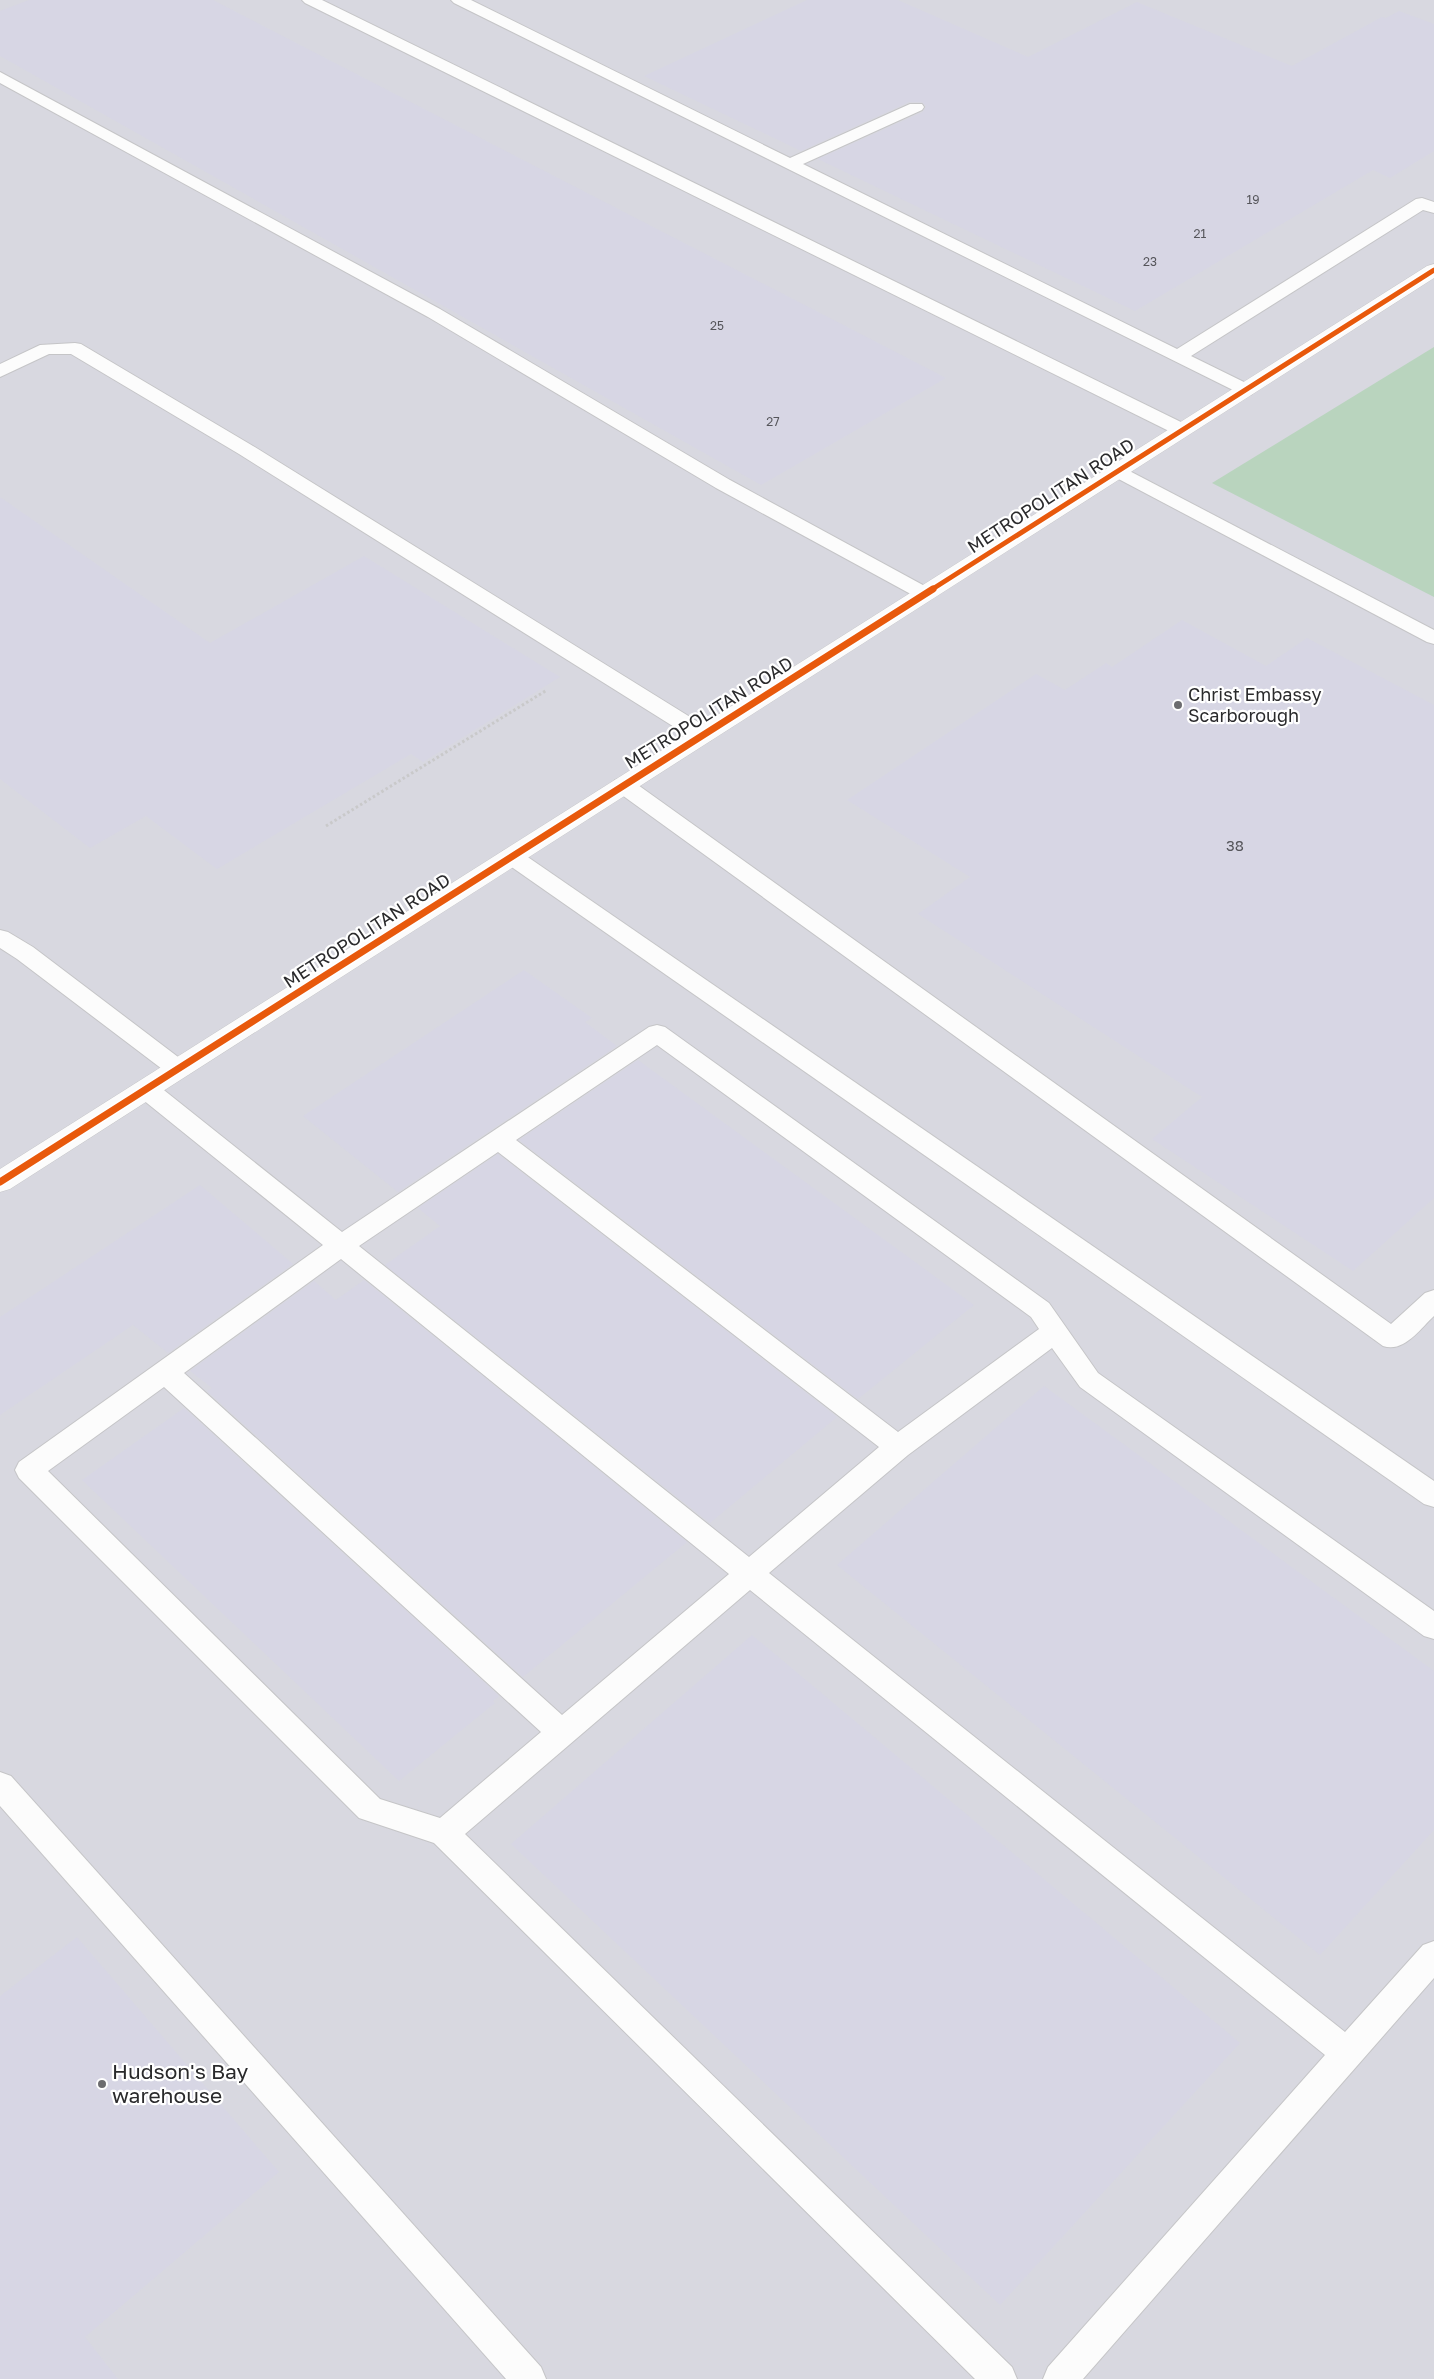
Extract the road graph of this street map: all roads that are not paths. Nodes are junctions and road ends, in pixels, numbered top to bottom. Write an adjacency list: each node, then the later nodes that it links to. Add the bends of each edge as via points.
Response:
1 (310, 0): 11 (lane)
2 (459, 0): 5 (lane)
3 (0, 77): 13 (lane, via 434,313 723,484)
4 (916, 107): 5 (lane)
5 (790, 164): 8 (lane)
6 (1434, 208): 8 (lane, via 1422,203)
7 (1434, 270): 10 (street, METROPOLITAN ROAD)
8 (1178, 356): 10 (lane)
9 (0, 371): 15 (lane, via 46,349 75,348 246,450)
10 (1245, 390): 11 (street, METROPOLITAN ROAD)
11 (1182, 430): 12 (street, METROPOLITAN ROAD)
12 (1118, 471): 13 (street, METROPOLITAN ROAD); 14 (lane)
13 (925, 594): 15 (street, METROPOLITAN ROAD)
14 (1434, 638)
15 (703, 735): 16 (street, METROPOLITAN ROAD)
16 (623, 785): 17 (street, METROPOLITAN ROAD); 24 (lane, via 1392,1339)
17 (512, 856): 19 (street, METROPOLITAN ROAD); 28 (lane)
18 (0, 938): 19 (lane, via 25,953)
19 (178, 1069): 20 (street, METROPOLITAN ROAD)
20 (146, 1089): 22 (street, METROPOLITAN ROAD); 23 (lane)
21 (498, 1140): 23 (lane); 25 (lane, via 657,1033 1040,1310); 27 (lane)
22 (0, 1182)
23 (342, 1245): 26 (lane); 29 (lane)
24 (1434, 1300)
25 (1055, 1332): 27 (lane); 30 (lane, via 1089,1380)
26 (166, 1372): 31 (lane); 33 (lane, via 29,1470 370,1809)
27 (898, 1447): 29 (lane)
28 (1434, 1496)
29 (750, 1572): 31 (lane); 35 (lane)
30 (1434, 1627)
31 (562, 1733): 33 (lane)
32 (0, 1785): 36 (lane)
33 (444, 1833): 37 (lane)
34 (1434, 1955): 35 (lane)
35 (1348, 2054): 38 (lane)
36 (529, 2379)
37 (1000, 2379)
38 (1060, 2379)

